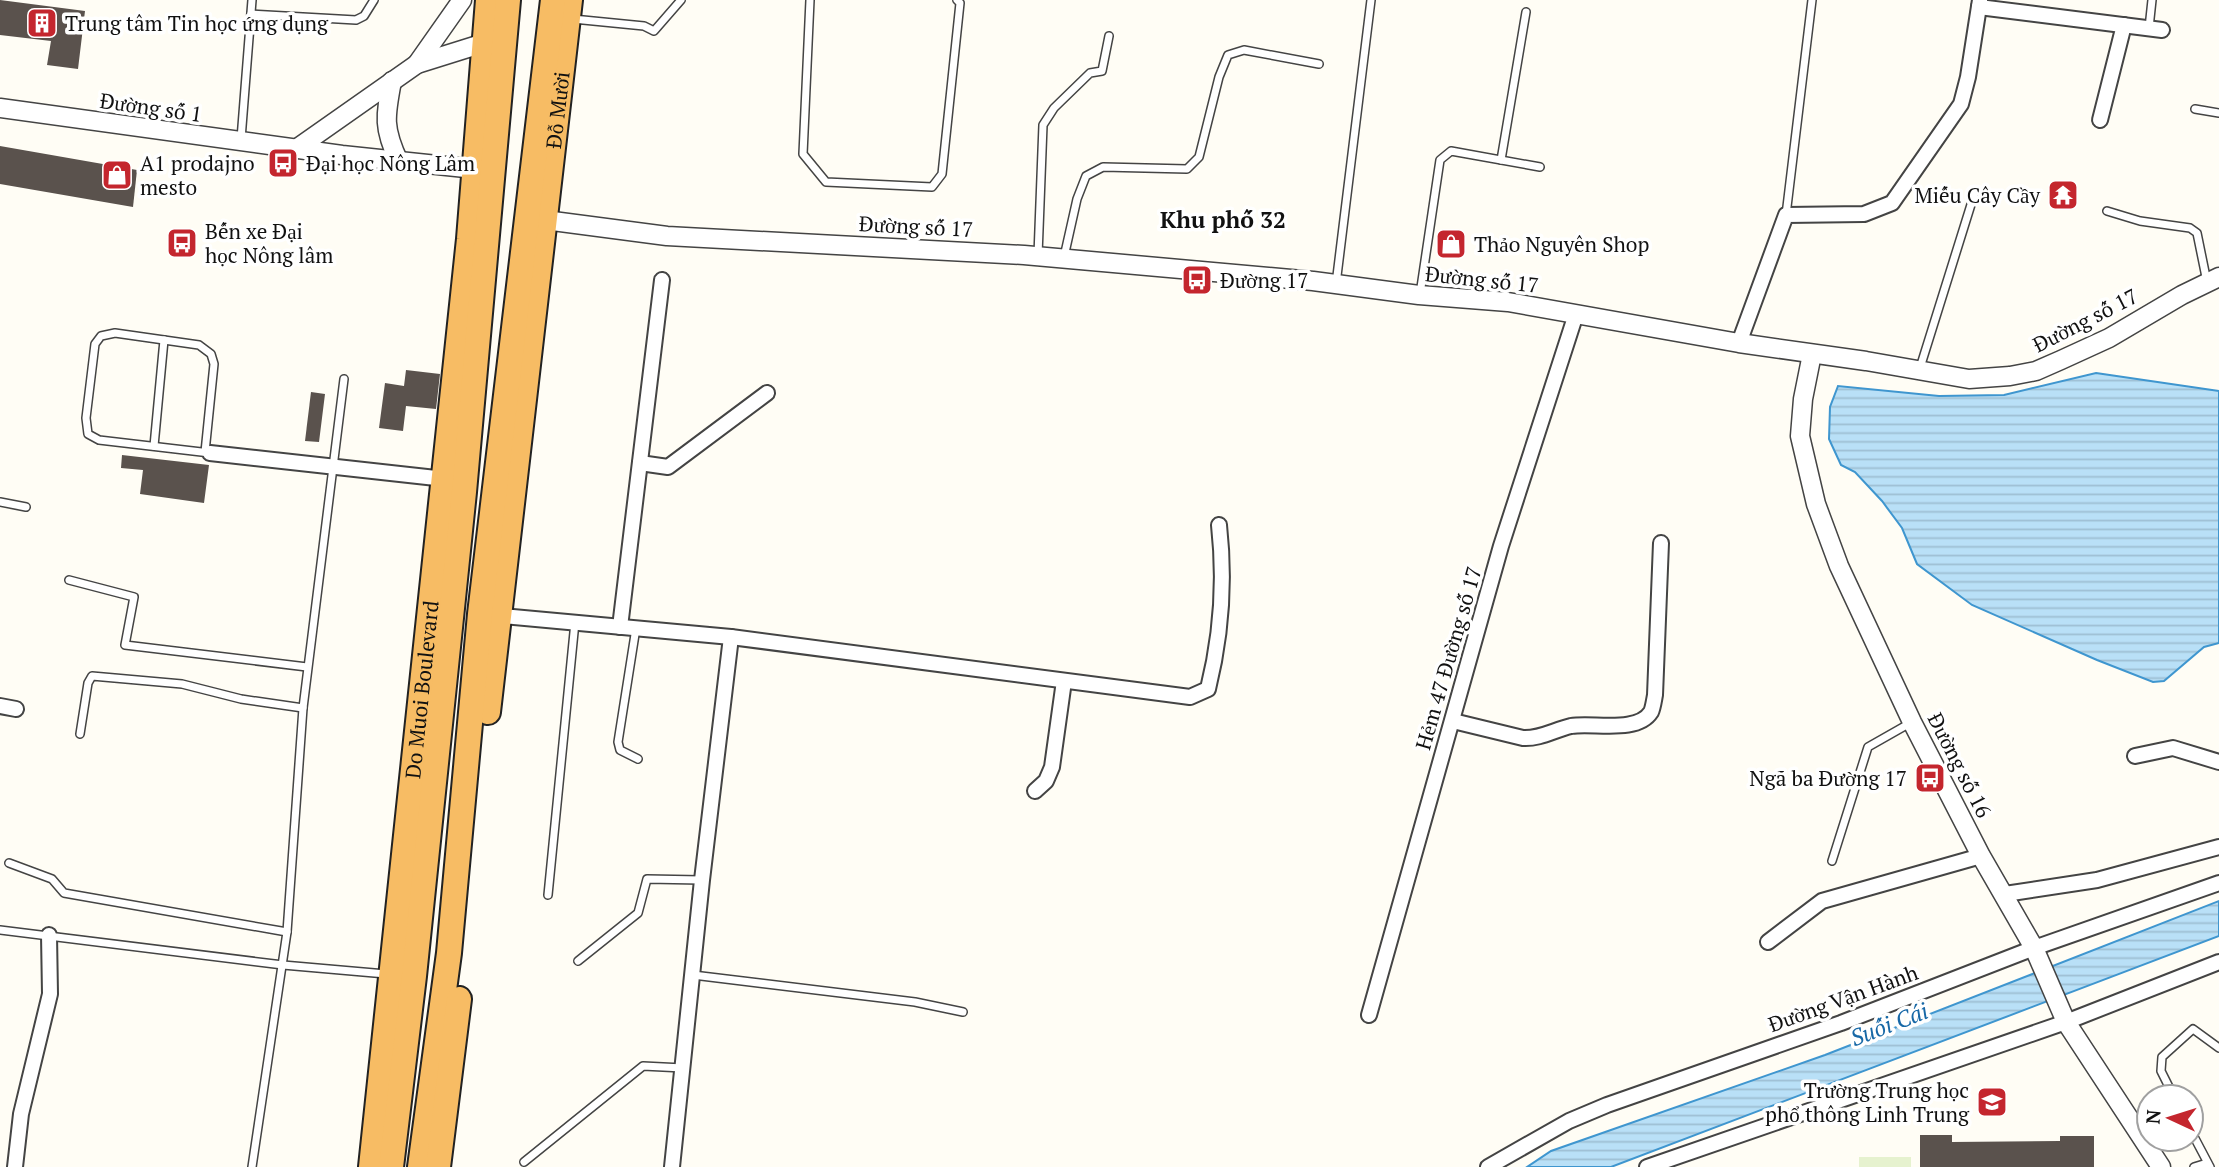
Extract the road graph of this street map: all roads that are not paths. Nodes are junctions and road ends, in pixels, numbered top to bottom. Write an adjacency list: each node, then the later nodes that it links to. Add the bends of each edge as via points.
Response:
1 (252, 0): 15 (lane)
2 (374, 0): 15 (lane, via 356,20)
3 (462, 0): 21 (street)
4 (488, 0): 19 (highway)
5 (508, 0): 19 (highway)
6 (681, 0): 13 (lane, via 654,31)
7 (810, 0): 8 (lane, via 803,154 826,182 932,187 942,174)
8 (957, 0)
9 (1371, 0): 44 (lane)
10 (1812, 0): 38 (lane)
11 (2152, 0): 17 (lane)
12 (1980, 4): 16 (street); 38 (street, via 1961,104 1892,203 1864,214)
13 (561, 9): 20 (highway, Đỗ Mười)
14 (1525, 12): 30 (lane)
15 (251, 14): 28 (lane)
16 (2124, 26): 17 (street); 27 (street)
17 (2156, 30)
18 (1109, 36): 40 (lane, via 1102,71 1090,73 1054,107 1043,125)
19 (495, 44): 20 (highway); 21 (street); 33 (highway)
20 (556, 52): 34 (highway, Đỗ Mười)
21 (417, 64): 23 (street)
22 (1319, 64): 41 (lane, via 1244,50 1228,55 1199,157 1187,169 1103,167 1086,176)
23 (393, 81): 29 (street); 31 (street, via 386,114 388,138)
24 (0, 108): 28 (street, Đường số 1)
25 (2195, 109): 26 (lane)
26 (2219, 113)
27 (2100, 120)
28 (241, 142): 29 (street, Đường số 1)
29 (296, 149): 31 (street, Đường số 1)
30 (1501, 160): 32 (lane); 45 (lane, via 1451,151 1440,160)
31 (398, 162): 33 (street, Đường số 1)
32 (1539, 167)
33 (476, 169): 34 (highway); 37 (highway); 37 (street)
34 (542, 177): 39 (highway, Đỗ Mười)
35 (1974, 195): 50 (lane)
36 (2108, 211): 43 (lane, via 2190,228 2197,233)
37 (480, 214): 39 (highway); 57 (highway, Do Muoi Boulevard); 96 (highway, Do Muoi Boulevard, via 464,492)
38 (1786, 215): 48 (street)
39 (536, 220): 40 (street, Đường số 17, via 667,236); 63 (highway)
40 (1038, 256): 41 (street, Đường số 17)
41 (1064, 258): 44 (street, Đường số 17)
42 (662, 280): 55 (street)
43 (2213, 280): 50 (street, Đường số 17, via 2109,338 2036,370 1969,379)
44 (1336, 284): 45 (street, Đường số 17)
45 (1419, 295): 46 (street, Đường số 17, via 1508,302)
46 (1576, 314): 48 (street, Đường số 17); 73 (street, Hẻm 47 Đường số 17, via 1501,546)
47 (164, 340): 53 (lane); 53 (lane, via 115,333 101,336 86,418 86,429 94,439); 54 (lane, via 204,346 214,359)
48 (1739, 343): 49 (street, Đường số 17)
49 (1812, 354): 50 (street, Đường số 17); 74 (street, Đường số 16, via 1800,436 1816,504 1839,566)
50 (1919, 372)
51 (344, 379): 56 (lane)
52 (767, 393): 55 (street, via 668,467)
53 (154, 446): 54 (lane)
54 (208, 452): 56 (street)
55 (640, 463): 65 (street)
56 (332, 466): 57 (street); 68 (lane)
57 (445, 479): 96 (highway, Do Muoi Boulevard)
58 (0, 502): 59 (lane)
59 (26, 507)
60 (1219, 525): 69 (street, via 1222,555 1216,657 1208,689 1190,697)
61 (1661, 543): 73 (street, via 1655,695 1651,711 1642,720 1573,726 1533,738)
62 (69, 580): 68 (lane, via 134,597 125,645)
63 (489, 614): 64 (street); 110 (highway); 111 (highway, via 454,1050)
64 (575, 622): 65 (street); 87 (lane)
65 (620, 627): 66 (street)
66 (636, 628): 67 (street); 77 (lane, via 618,742 620,750)
67 (731, 637): 69 (street); 84 (street)
68 (307, 667): 71 (lane)
69 (1064, 681): 79 (street, via 1052,767)
70 (0, 706): 72 (street)
71 (303, 708): 75 (lane, via 182,684 92,676); 89 (lane)
72 (16, 709)
73 (1453, 721): 100 (street, Hẻm 47 Đường số 17)
74 (1912, 722): 81 (street, Đường số 16); 82 (lane, via 1868,747)
75 (80, 734)
76 (2135, 756): 78 (street, via 2173,748)
77 (638, 759)
78 (2219, 762)
79 (1035, 791)
80 (2219, 847): 86 (street, via 2097,880)
81 (1981, 856): 86 (street, Đường số 16); 91 (street, via 1822,901)
82 (1832, 861)
83 (9, 863): 89 (lane, via 52,879 64,893)
84 (702, 880): 93 (lane, via 647,878 638,913); 97 (street)
85 (2219, 883): 92 (street, Đường Vận Hành)
86 (2004, 894): 92 (street, Đường số 16)
87 (548, 895)
88 (0, 930): 90 (lane)
89 (287, 932): 95 (lane)
90 (49, 935): 95 (lane); 106 (street, via 50,994 21,1114)
91 (1768, 942)
92 (2037, 955): 99 (street, Đường số 16); 113 (street, Đường Vận Hành, via 1607,1105)
93 (578, 961)
94 (2219, 962): 99 (street)
95 (283, 965): 96 (lane); 107 (lane)
96 (403, 975): 108 (highway, Do Muoi Boulevard); 109 (highway, Do Muoi Boulevard)
97 (693, 975): 98 (lane, via 915,1002); 102 (street)
98 (962, 1012)
99 (2062, 1014): 114 (street); 115 (street, Đường số 16)
100 (1369, 1015)
101 (2219, 1048): 103 (lane, via 2193,1029 2162,1056 2161,1071)
102 (684, 1068): 104 (lane, via 643,1066); 112 (street)
103 (2167, 1083)
104 (524, 1162)
105 (2208, 1165): 116 (lane)
106 (15, 1167)
107 (252, 1167)
108 (371, 1167)
109 (391, 1167)
110 (420, 1167)
111 (438, 1167)
112 (672, 1167)
113 (1488, 1167)
114 (1647, 1167)
115 (2161, 1167)
116 (2194, 1167)

